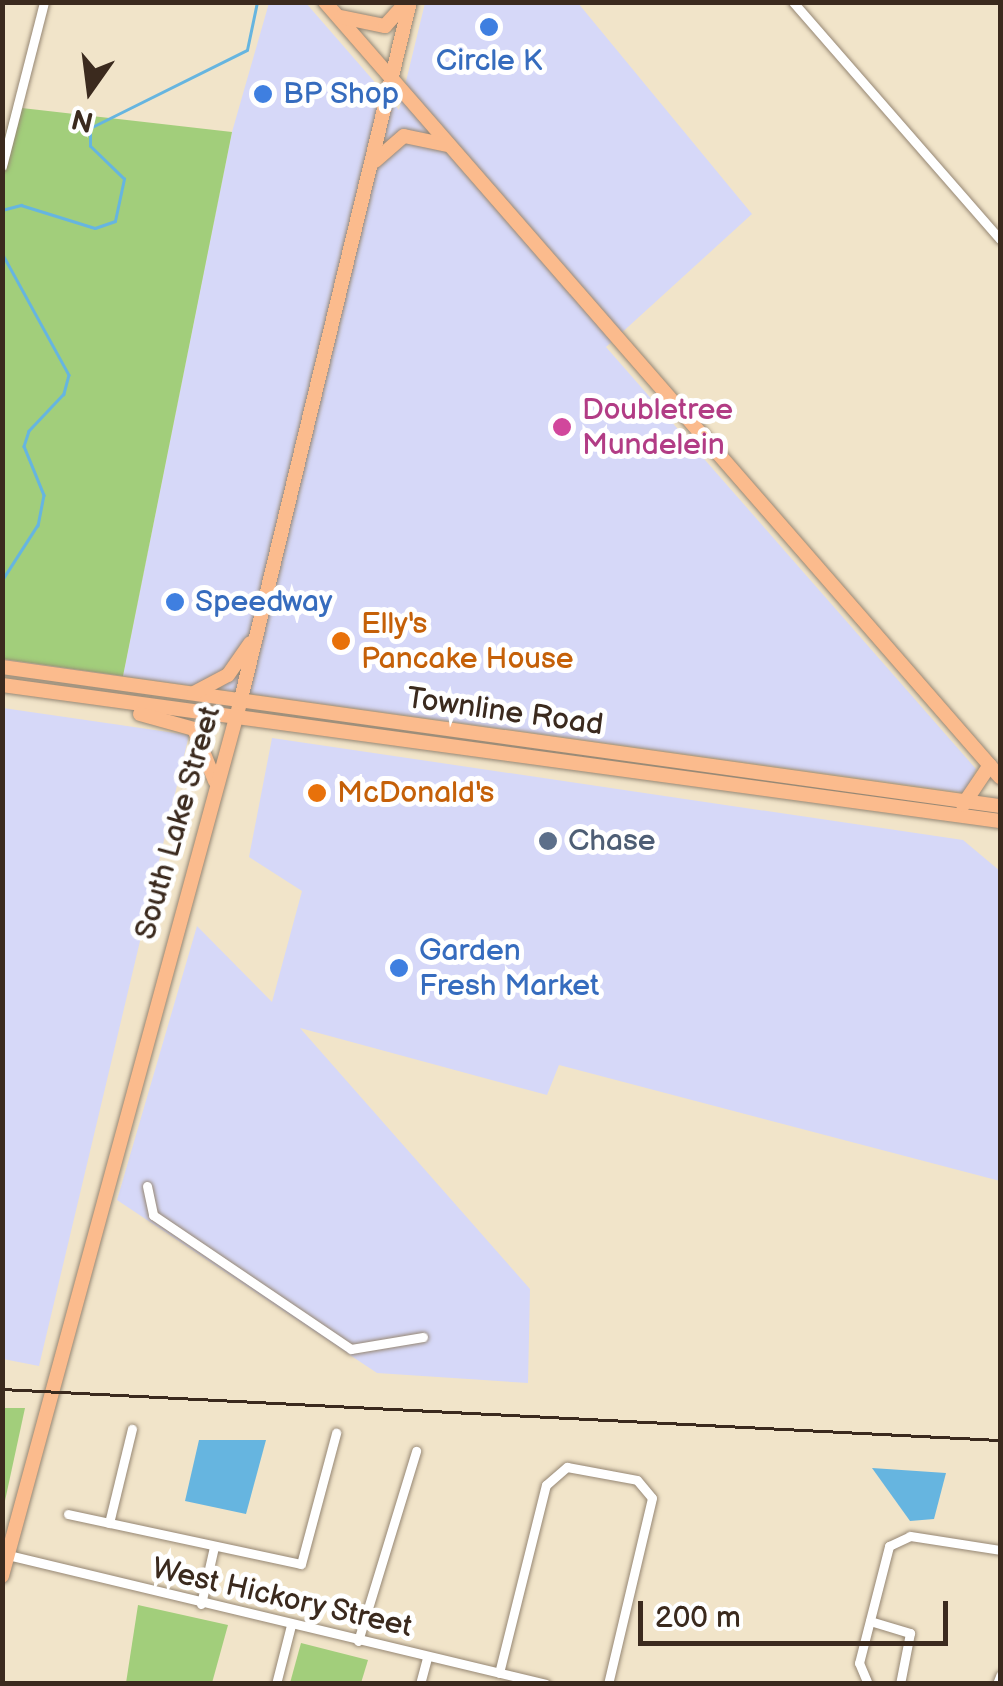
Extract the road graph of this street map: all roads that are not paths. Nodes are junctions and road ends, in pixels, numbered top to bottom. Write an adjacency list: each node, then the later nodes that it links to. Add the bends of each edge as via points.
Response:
1 (44, 2): 9 (street)
2 (324, 2): 5 (main road)
3 (408, 2): 5 (main road, via 385,26); 6 (main road, South Lake Street)
4 (794, 2): 10 (street)
5 (336, 15): 6 (main road)
6 (392, 81): 7 (main road); 8 (main road, South Lake Street)
7 (448, 145): 8 (main road, via 404,136); 18 (main road)
8 (372, 165): 11 (main road, South Lake Street)
9 (2, 166)
10 (1000, 239)
11 (259, 624): 14 (main road, via 228,675); 16 (main road, South Lake Street)
12 (2, 667): 14 (main road, Townline Road)
13 (2, 685): 15 (main road, Townline Road)
14 (184, 694): 16 (main road, Townline Road)
15 (107, 700): 17 (main road, Townline Road); 19 (main road, via 194,729)
16 (240, 703): 17 (main road, South Lake Street); 20 (main road, Townline Road)
17 (235, 719): 19 (main road, South Lake Street); 22 (main road, Townline Road)
18 (995, 771): 20 (main road)
19 (216, 786): 32 (main road, South Lake Street)
20 (963, 804): 21 (main road, Townline Road)
21 (1000, 806)
22 (1000, 821)
23 (147, 1186): 24 (street, via 153,1216 350,1349)
24 (423, 1337)
25 (132, 1429): 29 (street)
26 (336, 1433): 30 (street, via 301,1564)
27 (416, 1451): 37 (street)
28 (68, 1514): 29 (street)
29 (109, 1523): 30 (street)
30 (214, 1548): 34 (street)
31 (1000, 1550): 35 (street, via 898,1539)
32 (8, 1554): 33 (main road, South Lake Street); 34 (street, West Hickory Street)
33 (2, 1576)
34 (200, 1604): 36 (street, West Hickory Street)
35 (870, 1622): 45 (street, via 860,1663); 46 (street, via 910,1633)
36 (291, 1625): 37 (street, West Hickory Street); 41 (street)
37 (358, 1641): 38 (street, West Hickory Street)
38 (427, 1658): 39 (street, West Hickory Street); 42 (street)
39 (500, 1673): 43 (street, West Hickory Street); 44 (street, via 546,1485 567,1468 637,1480 652,1498)
40 (1000, 1676): 47 (street)
41 (276, 1684)
42 (420, 1684)
43 (546, 1684)
44 (608, 1684)
45 (868, 1684)
46 (900, 1684)
47 (997, 1684)

